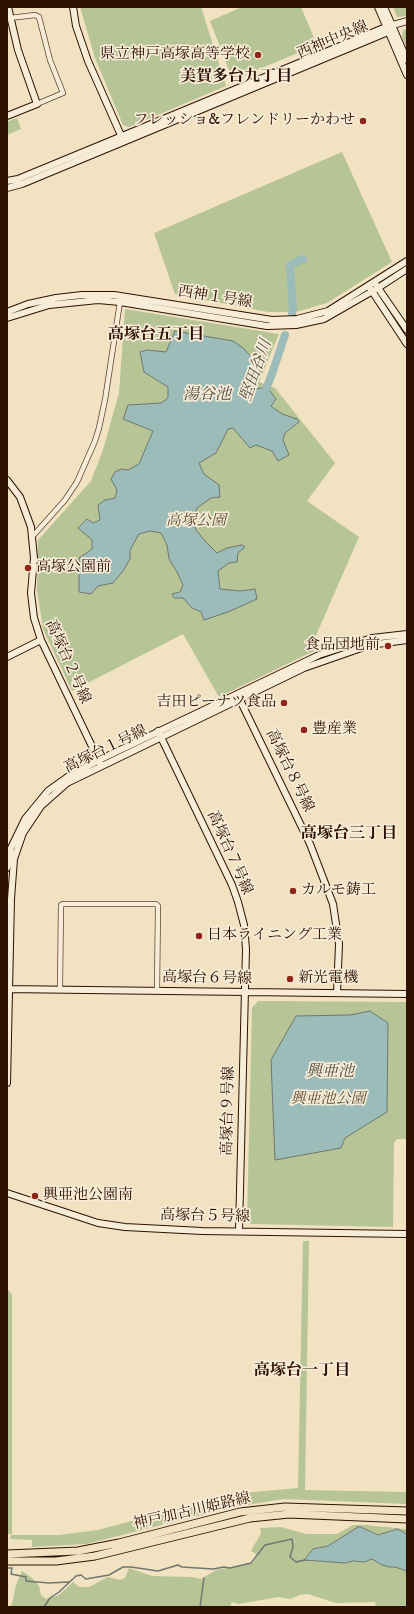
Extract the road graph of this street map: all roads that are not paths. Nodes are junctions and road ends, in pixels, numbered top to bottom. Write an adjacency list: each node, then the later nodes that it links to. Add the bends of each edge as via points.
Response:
1 (8, 7): 5 (street)
2 (73, 7): 12 (street, via 76,26 88,61)
3 (378, 7): 7 (street)
4 (384, 7): 7 (street)
5 (10, 18): 10 (street); 10 (street, via 35,15 39,17 50,60 63,93)
6 (407, 21): 7 (street, 西神中央線)
7 (389, 28): 8 (street); 9 (street); 12 (street, 西神中央線)
8 (407, 60)
9 (407, 75)
10 (37, 104): 11 (street)
11 (7, 116)
12 (123, 139): 13 (street, 西神中央線); 14 (street, 西神中央線, via 22,184)
13 (7, 181)
14 (7, 188)
15 (407, 261): 17 (street, 西神１号線)
16 (407, 269): 18 (street, 西神１号線)
17 (371, 284): 18 (street); 20 (street, 西神１号線, via 328,311 297,319 272,320 114,295 56,298)
18 (376, 290): 19 (street, 西神１号線, via 324,319 296,325 267,326); 22 (street); 24 (street)
19 (120, 302): 21 (street, 西神１号線, via 98,300 49,305); 26 (street, via 106,400 95,440 78,482)
20 (7, 312)
21 (7, 318)
22 (405, 319): 23 (street)
23 (407, 330)
24 (407, 344)
25 (7, 480): 26 (street, 高塚台２号線, via 20,497)
26 (32, 537): 28 (street, 高塚台２号線, via 34,558 31,593 34,618)
27 (407, 634): 31 (street, 高塚台１号線, via 372,638 319,655)
28 (41, 640): 30 (street); 35 (street, 高塚台２号線)
29 (407, 640): 32 (street, 高塚台１号線, via 370,645 345,653 304,668)
30 (7, 657)
31 (236, 694): 32 (street, 高塚台８号線); 33 (street, 高塚台１号線)
32 (240, 700): 34 (street, 高塚台１号線); 41 (street, 高塚台８号線, via 310,844 333,904 339,944)
33 (158, 731): 34 (street, 高塚台７号線); 35 (street, 高塚台１号線)
34 (161, 738): 35 (street, 高塚台１号線); 40 (street, 高塚台７号線, via 238,902 245,933)
35 (100, 763): 36 (street, 高塚台１号線, via 69,776 38,800 25,819 11,848); 37 (street, 高塚台１号線, via 67,783 41,806 23,833 14,859)
36 (7, 868)
37 (8, 988): 38 (street, 高塚台６号線); 43 (street, 高塚台１号線)
38 (60, 989): 39 (street, 高塚台６号線); 39 (street, via 61,905 156,904)
39 (156, 991): 40 (street, 高塚台６号線)
40 (244, 993): 41 (street, 高塚台６号線); 45 (street, 高塚台９号線)
41 (337, 993): 42 (street, 高塚台６号線)
42 (407, 994)
43 (7, 1083)
44 (7, 1193): 45 (street, 高塚台５号線, via 98,1223 161,1230)
45 (239, 1230): 46 (street, 高塚台５号線)
46 (407, 1234)
47 (407, 1511): 49 (main road, 神戸加古川姫路線, via 285,1507 240,1512 78,1551)
48 (407, 1519): 50 (main road, 神戸加古川姫路線, via 289,1514 250,1518 95,1556 56,1561)
49 (7, 1554)
50 (7, 1561)

